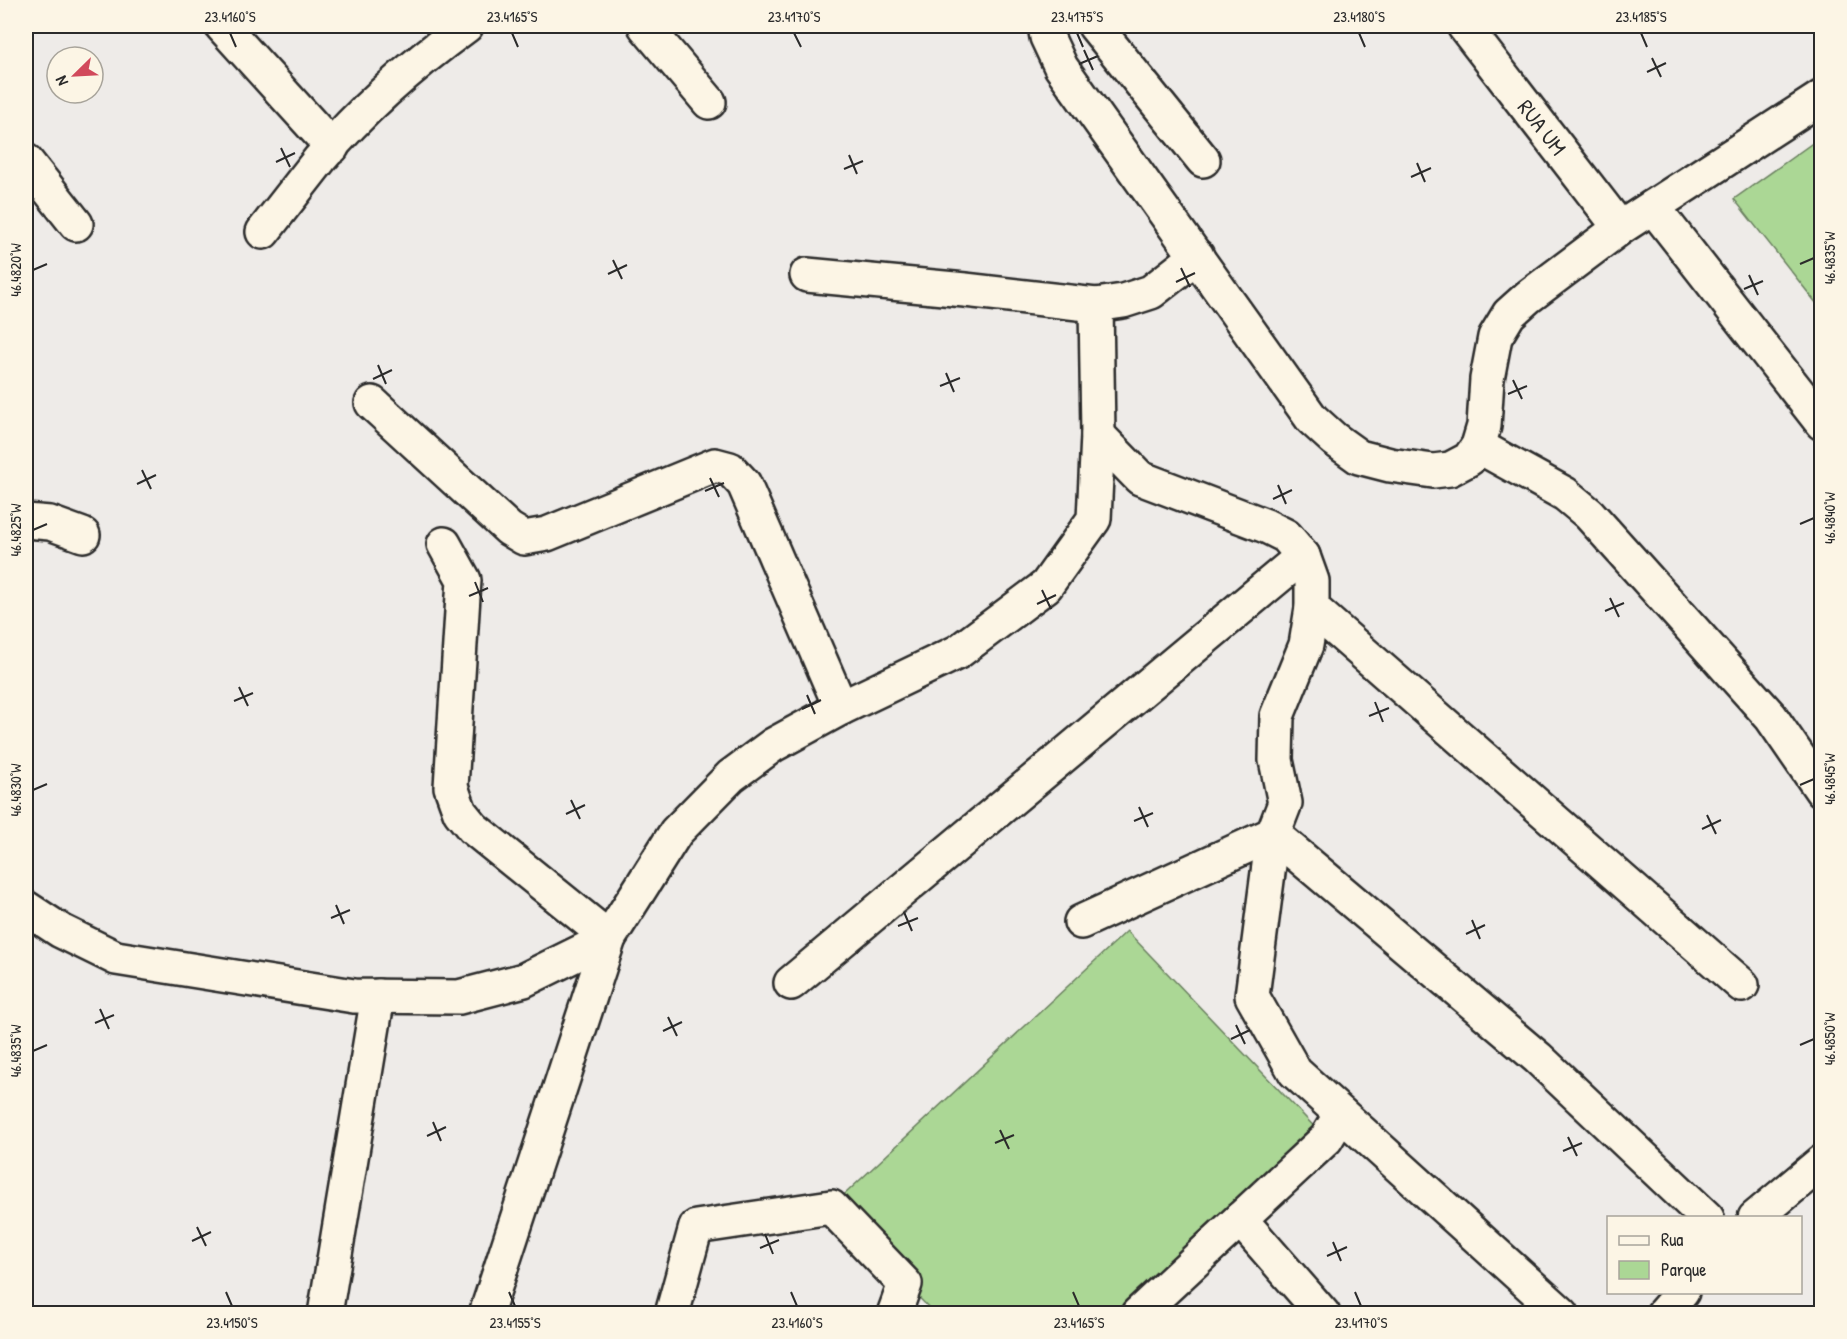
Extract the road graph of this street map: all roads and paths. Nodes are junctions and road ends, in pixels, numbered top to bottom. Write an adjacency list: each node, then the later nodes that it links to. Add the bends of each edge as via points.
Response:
1 (222, 26): 9 (street)
2 (466, 26): 9 (street, via 377,100)
3 (645, 26): 8 (street)
4 (1045, 26): 16 (street, via 1061,67)
5 (1095, 26): 10 (street)
6 (1464, 26): 14 (street, RUA UM)
7 (1821, 97): 12 (street)
8 (709, 102)
9 (332, 147): 15 (street)
10 (1203, 160)
11 (26, 161): 13 (street)
12 (1653, 207): 14 (street); 20 (street)
13 (76, 224)
14 (1620, 228): 22 (street, via 1509,314 1495,337)
15 (263, 232)
16 (1197, 256): 18 (street, via 1151,292); 22 (street, via 1312,419 1359,457 1433,471 1450,469 1469,459)
17 (807, 275): 18 (street)
18 (1096, 305): 21 (street)
19 (372, 403): 28 (street, via 509,529 524,538 547,534 715,465 730,469 744,484)
20 (1821, 423)
21 (1098, 435): 26 (street, via 1140,478 1266,526 1286,536); 28 (street, via 1094,519 1046,586 958,652)
22 (1478, 446): 29 (street, via 1565,494 1589,514 1771,717)
23 (26, 521): 24 (street, via 50,523)
24 (83, 535)
25 (444, 544): 33 (street, via 464,580 451,787 460,812 473,828)
26 (1303, 556): 27 (street, via 1312,581); 34 (street)
27 (1312, 608): 30 (street, via 1306,645 1277,716 1276,760 1285,803); 35 (street)
28 (841, 708): 33 (street, via 773,745 731,776 676,832)
29 (1821, 791)
30 (1273, 834): 32 (street); 37 (street, via 1252,996 1295,1072); 39 (street, via 1538,1058)
31 (26, 908): 36 (street, via 60,931 116,958 354,996)
32 (1081, 921)
33 (609, 938): 36 (street, via 524,980 459,997); 44 (street)
34 (791, 983)
35 (1743, 985)
36 (378, 996): 43 (street)
37 (1341, 1114): 41 (street, via 1326,1139); 49 (street)
38 (1821, 1162): 40 (street)
39 (1705, 1216)
40 (1757, 1216)
41 (1240, 1219): 47 (street); 48 (street)
42 (1681, 1294): 50 (street)
43 (325, 1314)
44 (486, 1314)
45 (672, 1314): 46 (street, via 696,1227 831,1207 906,1284)
46 (894, 1314)
47 (1138, 1314)
48 (1323, 1314)
49 (1562, 1314)
50 (1663, 1314)

